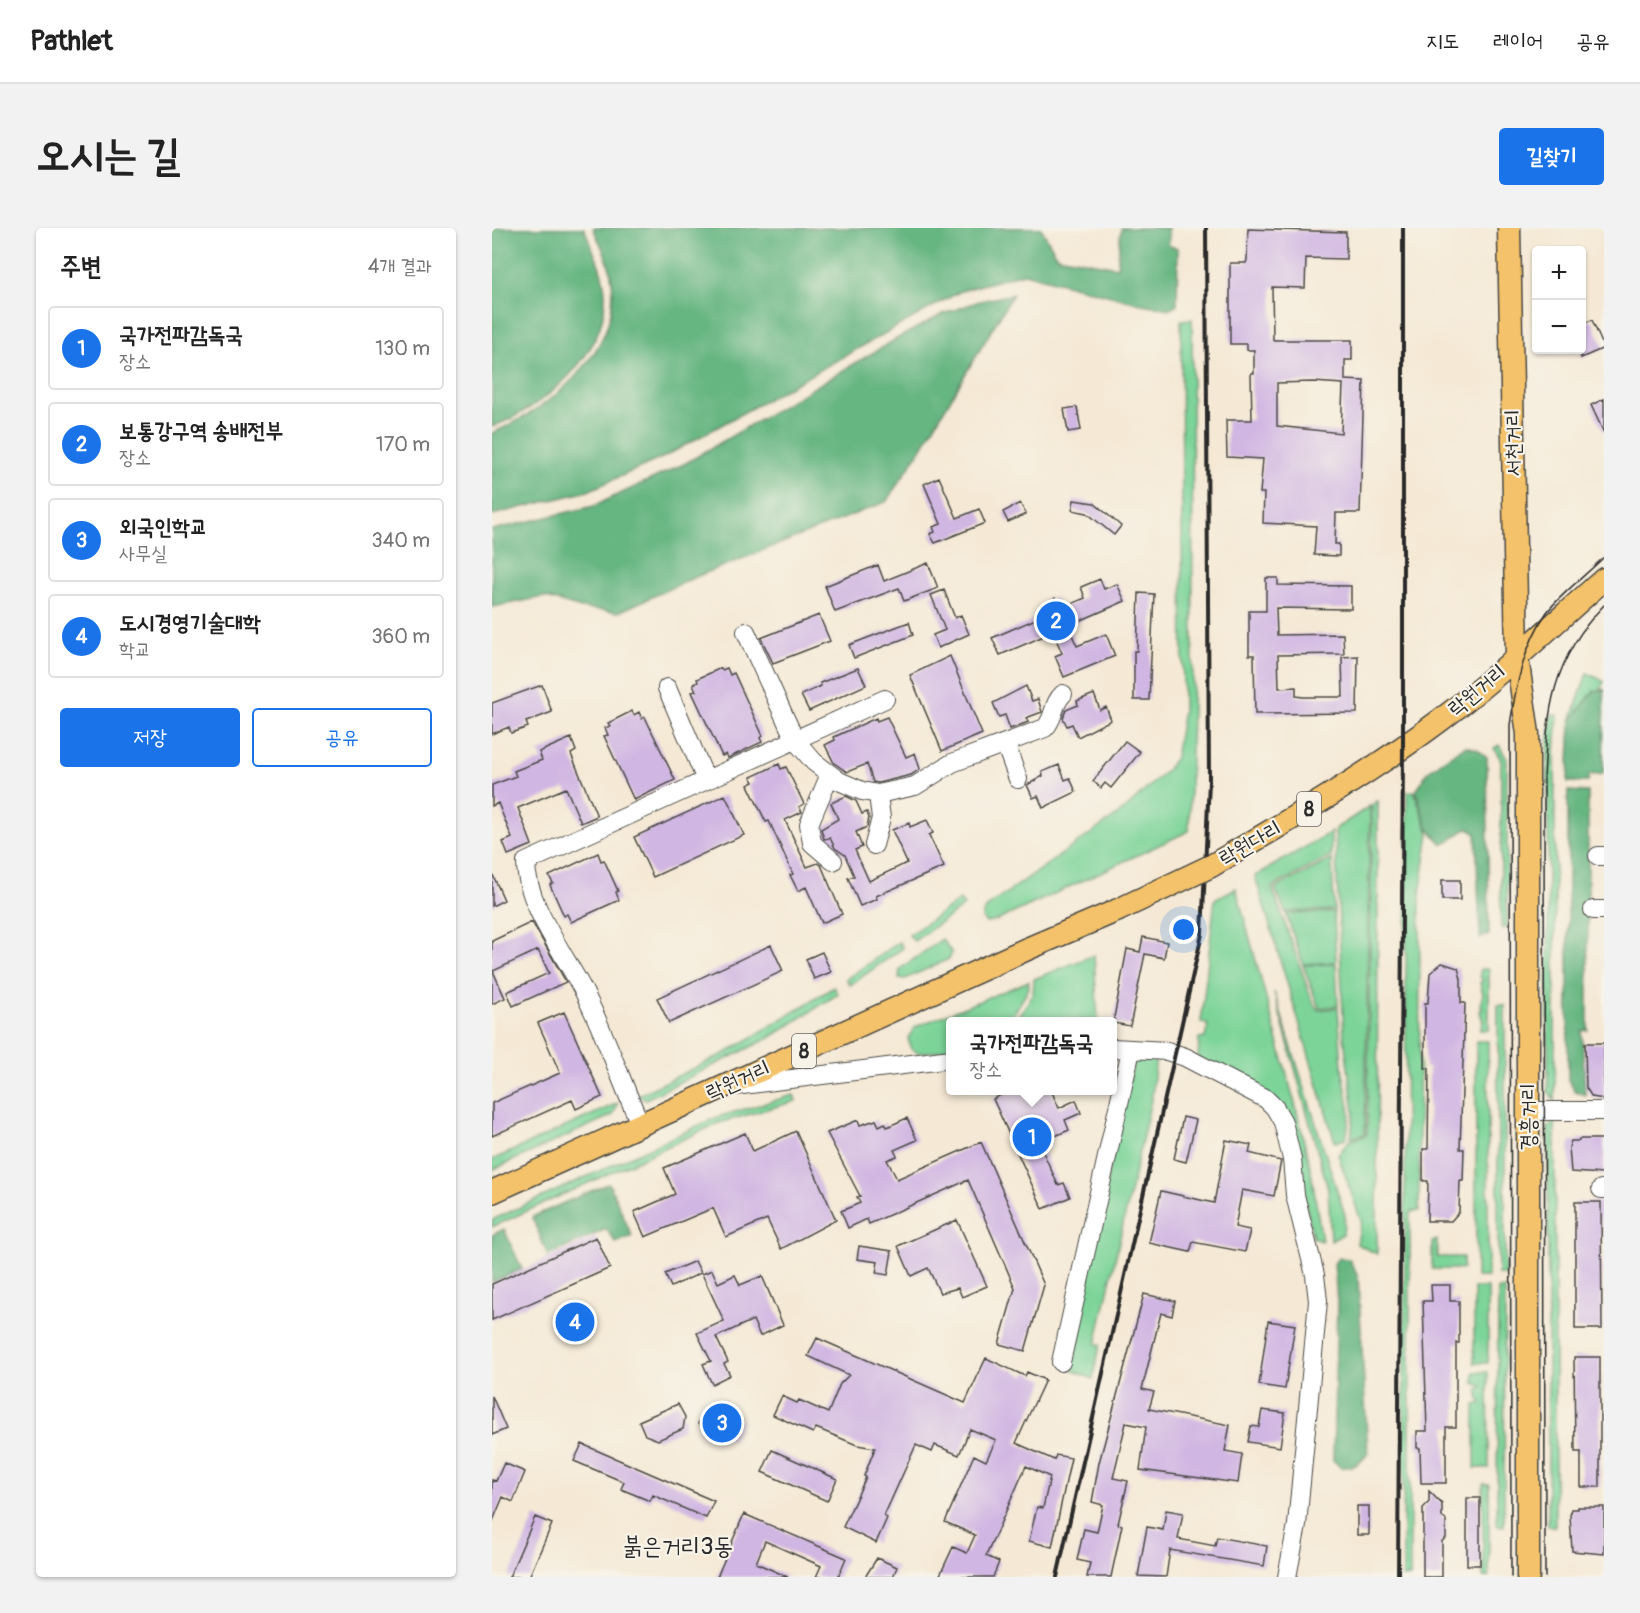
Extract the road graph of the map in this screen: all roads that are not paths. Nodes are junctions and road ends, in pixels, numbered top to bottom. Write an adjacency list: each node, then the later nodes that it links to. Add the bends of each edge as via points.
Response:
1 (1509, 228): 4 (main road, 서천거리)
2 (1604, 579): 4 (main road, 8)
3 (746, 632): 9 (street)
4 (1517, 657): 8 (main road, 락원거리 / 8); 23 (main road, 경흥거리, via 1528,734)
5 (667, 688): 13 (street)
6 (1063, 694): 10 (street, via 1056,700 1051,723)
7 (885, 699): 9 (street)
8 (1437, 723): 17 (main road, 락원다리 / 8, bridge, via 1316,804 1211,866)
9 (795, 740): 11 (street); 13 (street)
10 (1005, 743): 12 (street); 14 (street, via 952,763 915,786)
11 (830, 774): 14 (street); 16 (street, via 809,824 812,843)
12 (1018, 779)
13 (706, 780): 25 (street, via 526,862 526,876 542,917 584,992)
14 (878, 794): 15 (street, via 881,818)
15 (874, 845)
16 (833, 861)
17 (1116, 911): 21 (main road, 락원거리 / 8)
18 (1122, 1049): 20 (street); 28 (street, via 1167,1051 1185,1057 1266,1099 1283,1122 1295,1195 1316,1275 1318,1301 1297,1525)
19 (946, 1060): 21 (street)
20 (1117, 1075)
21 (724, 1087): 25 (main road, 락원거리 / 8)
22 (1113, 1095): 27 (street)
23 (1528, 1111): 24 (street); 29 (main road, 경흥거리)
24 (1604, 1111)
25 (640, 1124): 26 (main road, 락원거리 / 8)
26 (492, 1192)
27 (1061, 1362)
28 (1287, 1577)
29 (1528, 1577)

